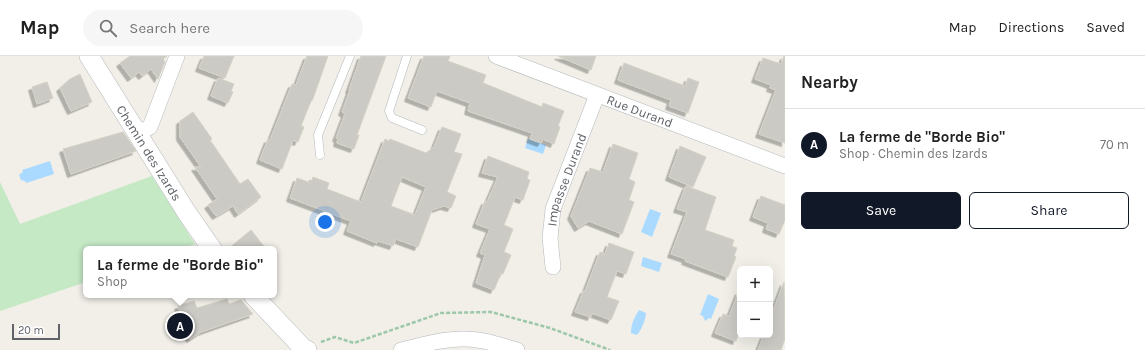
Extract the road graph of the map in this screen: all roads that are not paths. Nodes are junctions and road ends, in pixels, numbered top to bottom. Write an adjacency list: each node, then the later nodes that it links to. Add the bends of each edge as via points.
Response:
1 (89, 56): 8 (street, Chemin des Izards)
2 (178, 56): 8 (street, via 150,127)
3 (350, 56): 9 (lane, via 318,135)
4 (407, 56): 7 (lane, via 389,110 392,118)
5 (496, 56): 6 (street, Rue Durand)
6 (597, 95): 10 (street, Rue Durand); 12 (street, Impasse Durand, via 552,209 550,238)
7 (422, 130)
8 (137, 133): 11 (street, Chemin des Izards)
9 (320, 155)
10 (785, 166)
11 (210, 246)
12 (553, 267)
13 (256, 298): 14 (street)
14 (307, 350)
15 (401, 350): 16 (street, via 465,339 491,342)
16 (517, 350)

